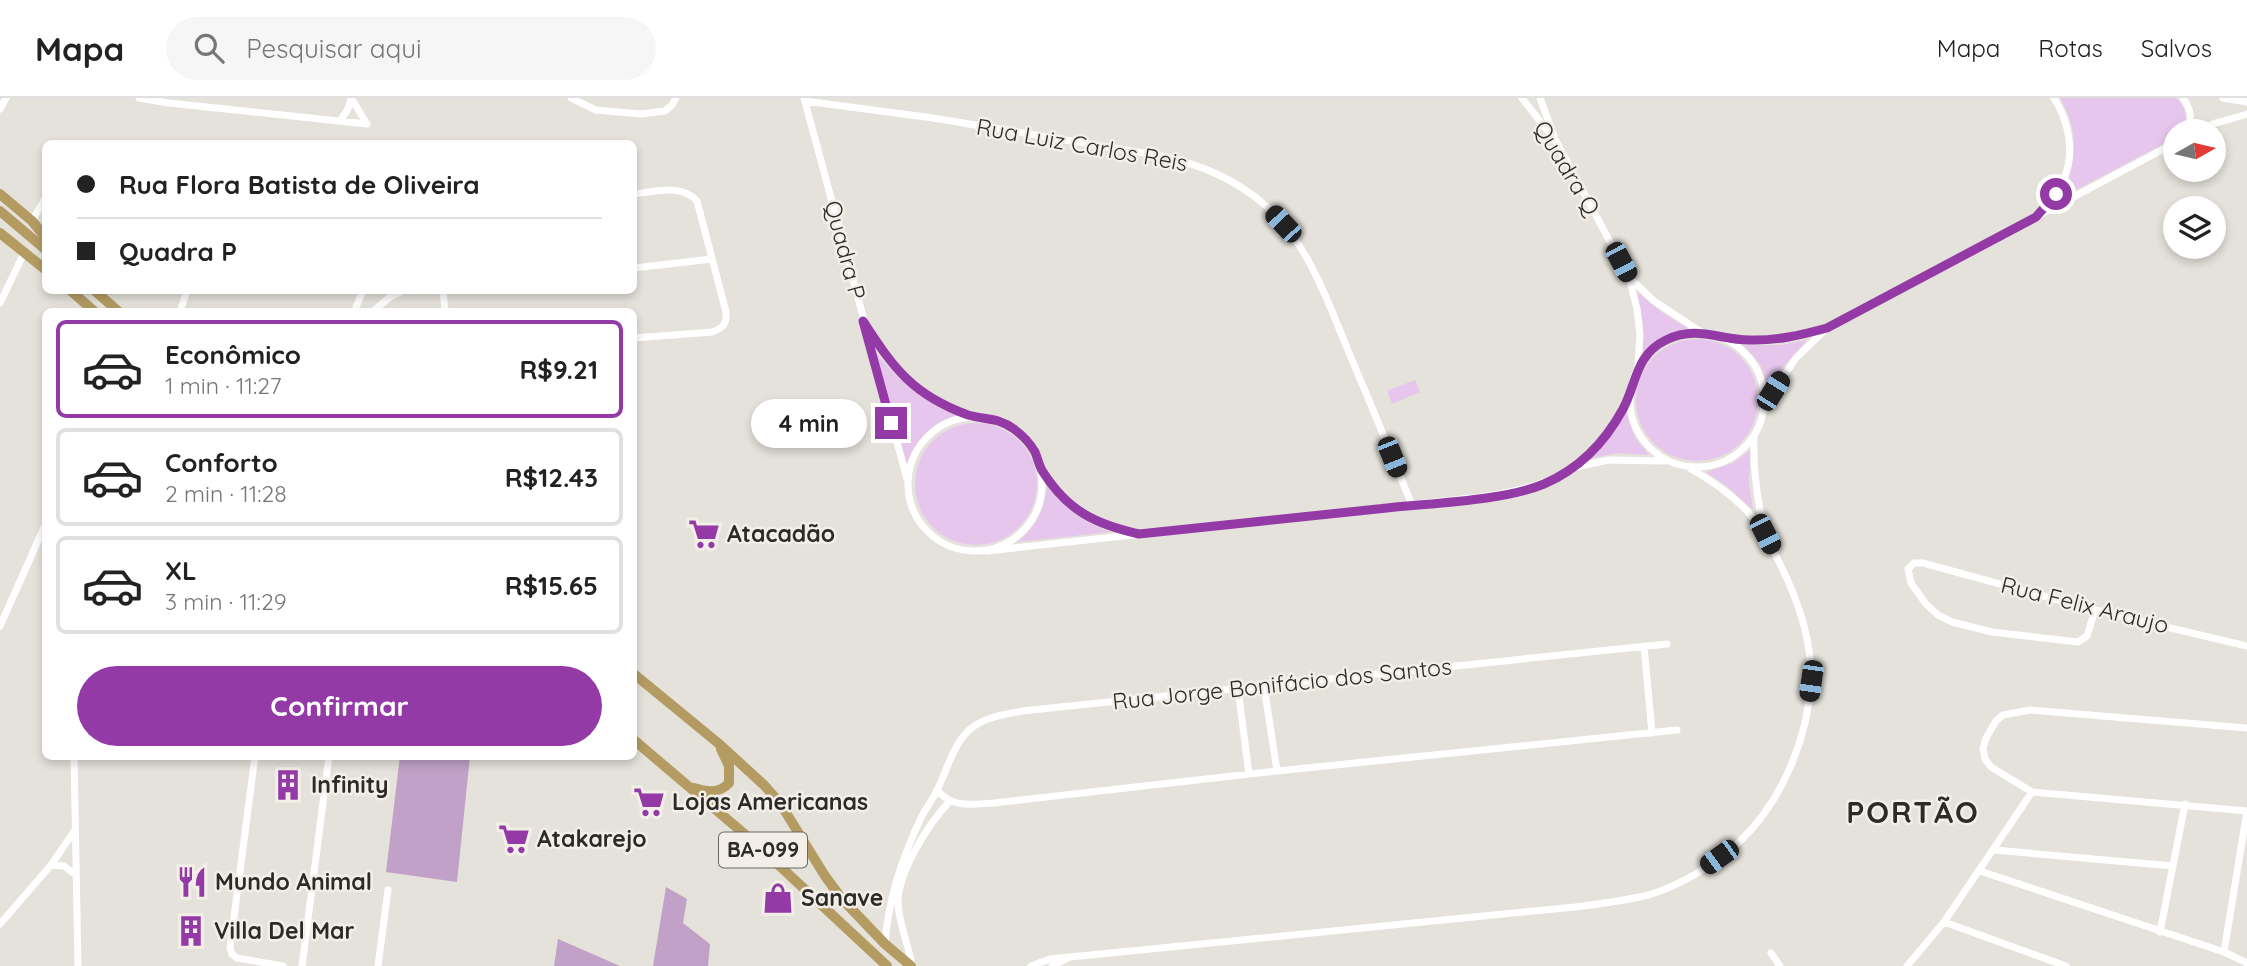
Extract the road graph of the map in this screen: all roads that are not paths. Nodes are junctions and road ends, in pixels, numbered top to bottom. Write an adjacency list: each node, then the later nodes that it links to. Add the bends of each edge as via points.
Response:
1 (3, 98): 13 (street)
2 (139, 98): 17 (street)
3 (351, 98): 17 (street); 17 (street, via 367,124)
4 (676, 98): 10 (street, via 665,111 641,114 596,110)
5 (1522, 98): 18 (street, Quadra Q)
6 (1540, 98): 18 (street)
7 (2053, 98): 24 (street, via 2068,132 2069,159 2064,180)
8 (2183, 98): 15 (street)
9 (2223, 98): 12 (street)
10 (574, 99)
11 (805, 100): 43 (street, Quadra P); 58 (street, Rua Luiz Carlos Reis, via 1162,156 1218,173 1243,188 1267,206 1302,249)
12 (2247, 102)
13 (0, 109)
14 (2247, 114): 16 (street)
15 (2191, 119)
16 (2226, 120)
17 (340, 121)
18 (1557, 143): 33 (street, Quadra Q)
19 (2163, 149): 24 (street)
20 (0, 194): 25 (highway)
21 (637, 194): 30 (street, via 675,190 692,196)
22 (42, 204): 25 (street)
23 (0, 211): 28 (highway)
24 (2036, 217): 44 (street)
25 (32, 221): 27 (highway)
26 (0, 233): 29 (highway)
27 (42, 233)
28 (42, 247)
29 (24, 253): 31 (highway); 39 (street)
30 (712, 259): 32 (street); 46 (street, via 725,325 712,332)
31 (42, 267)
32 (637, 268)
33 (1629, 276): 45 (street, Quadra Q, via 1654,301); 48 (street, Quadra Q, via 1639,322)
34 (75, 294): 40 (highway)
35 (99, 294): 41 (highway)
36 (385, 294): 38 (street)
37 (397, 294): 38 (street)
38 (386, 300): 42 (street)
39 (0, 303)
40 (90, 308)
41 (114, 308)
42 (377, 308)
43 (863, 321): 51 (street, via 916,389); 57 (street, Quadra P)
44 (1827, 328): 47 (street, via 1772,341); 50 (street, via 1796,358)
45 (1702, 332): 47 (street); 48 (street, via 1664,340)
46 (637, 338)
47 (1727, 340): 50 (street, via 1755,367)
48 (1638, 367): 49 (street)
49 (1630, 394): 53 (street, via 1638,433); 54 (street, via 1604,438)
50 (1764, 405): 52 (street)
51 (972, 416): 56 (street, via 999,421 1023,436); 57 (street, via 952,420 927,437 911,463)
52 (1754, 436): 55 (street, via 1732,458 1703,468); 61 (street, via 1756,495)
53 (1667, 461): 54 (street, via 1608,460); 55 (street)
54 (1575, 467): 58 (street, via 1530,488)
55 (1688, 467): 61 (street, via 1734,498)
56 (1041, 469): 60 (street, via 1072,506 1090,518); 62 (street, via 1041,496 1031,522 1012,540)
57 (908, 483): 62 (street, via 919,521 932,536 948,546)
58 (1412, 505): 60 (street)
59 (42, 532): 64 (street)
60 (1139, 534): 62 (street)
61 (1765, 534): 102 (street, via 1791,585 1804,624 1811,681 1805,721 1793,762 1759,820 1738,843 1700,870 1649,894 1597,904)
62 (987, 551)
63 (2095, 610): 63 (street, Rua Felix Araujo, via 1923,563 1908,569 1911,583 1926,604 1938,615 1967,627 2078,642 2087,636); 67 (street, Rua Felix Araujo)
64 (0, 626)
65 (1667, 643): 66 (street, Rua Jorge Bonifácio dos Santos)
66 (1644, 646): 69 (street, Rua Jorge Bonifácio dos Santos); 73 (street)
67 (2247, 646)
68 (637, 676): 75 (highway, BA-099)
69 (1264, 686): 70 (street, Rua Jorge Bonifácio dos Santos); 79 (street)
70 (1238, 689): 80 (street); 82 (street, Rua Jorge Bonifácio dos Santos, via 1022,711 978,722 954,752)
71 (2247, 728): 83 (street, via 2044,711 2003,715 1986,738 1985,759)
72 (1676, 730): 73 (street)
73 (1652, 733): 79 (street)
74 (637, 743): 81 (highway, BA-099)
75 (718, 743): 81 (highway, via 729,766 729,783 708,792); 99 (highway, BA-099, via 780,803 842,899)
76 (74, 760): 87 (street)
77 (254, 760): 106 (street, via 230,948 237,958)
78 (328, 760): 107 (street)
79 (1277, 771): 80 (street)
80 (1249, 774): 84 (street, via 995,803)
81 (690, 787): 109 (highway, BA-099)
82 (937, 790): 84 (street); 88 (street, Rua Jorge Bonifácio dos Santos, via 923,814)
83 (2032, 792): 85 (street); 89 (street)
84 (949, 802): 88 (street)
85 (2185, 804): 86 (street); 91 (street)
86 (2247, 811): 101 (street)
87 (75, 829): 90 (street); 93 (street)
88 (913, 848): 94 (street)
89 (1994, 850): 91 (street); 92 (street)
90 (51, 865): 93 (street, via 64,866); 97 (street)
91 (2173, 866): 98 (street)
92 (1980, 871): 96 (street); 98 (street)
93 (76, 875): 105 (street)
94 (897, 885): 99 (street, via 888,910); 110 (street)
95 (388, 890): 108 (street)
96 (1944, 922): 114 (street); 115 (street)
97 (0, 925)
98 (2160, 932): 101 (street)
99 (885, 944): 110 (highway, BA-099)
100 (1770, 953): 113 (street)
101 (2224, 953): 103 (street)
102 (1070, 957): 104 (street); 112 (street)
103 (2247, 963)
104 (1041, 964): 111 (street)
105 (78, 966)
106 (283, 966)
107 (302, 966)
108 (378, 966)
109 (887, 966)
110 (912, 966)
111 (1031, 966)
112 (1052, 966)
113 (1780, 966)
114 (1907, 966)
115 (2066, 966)

